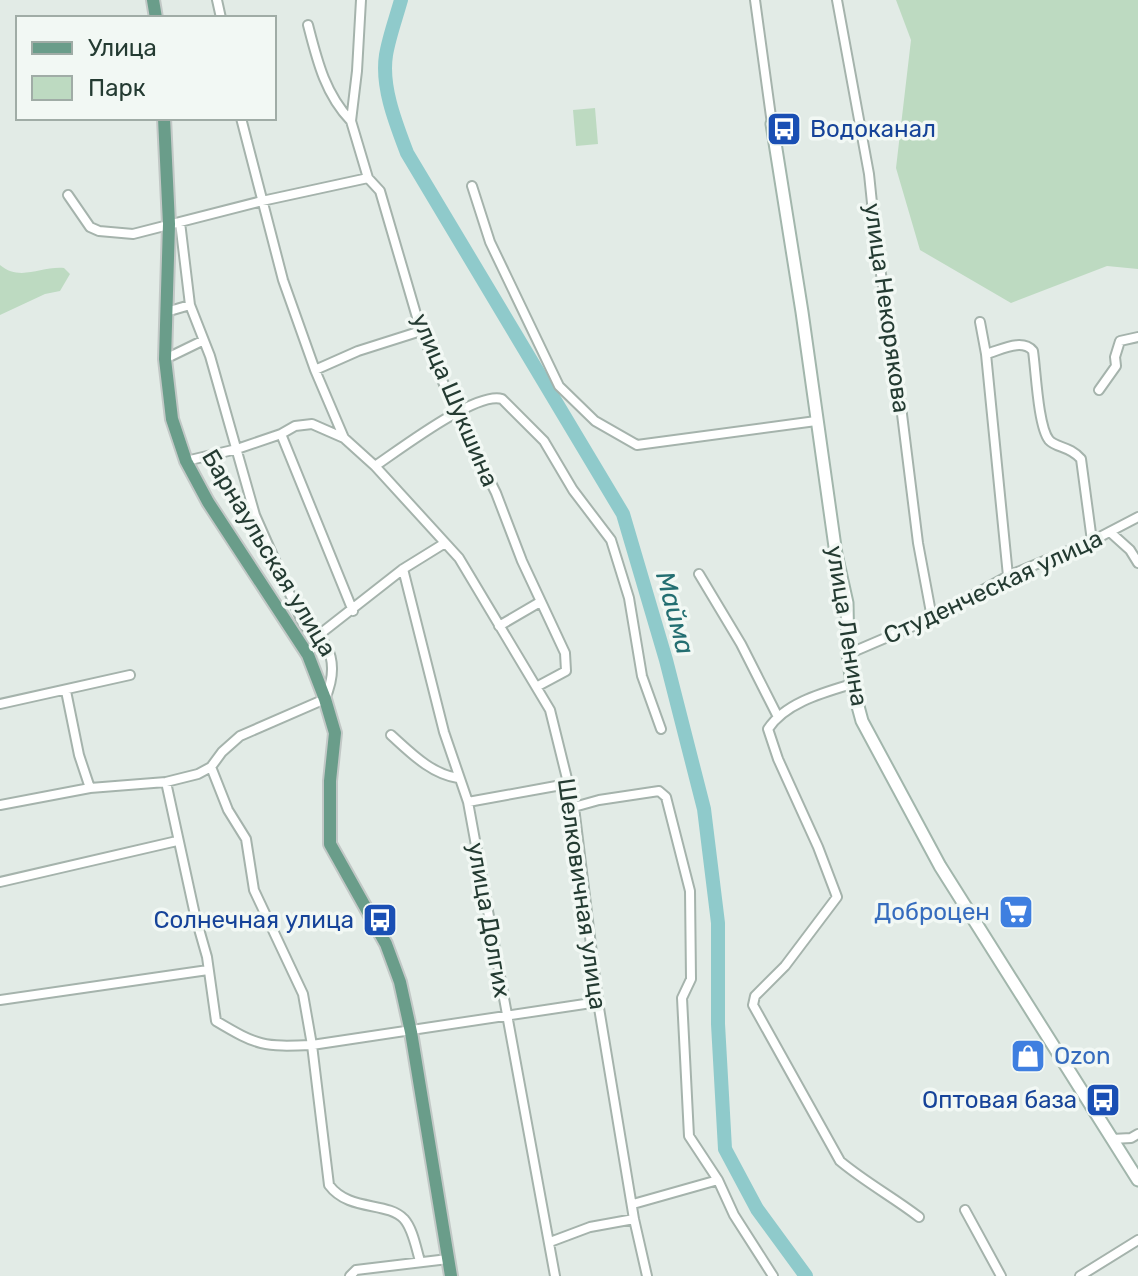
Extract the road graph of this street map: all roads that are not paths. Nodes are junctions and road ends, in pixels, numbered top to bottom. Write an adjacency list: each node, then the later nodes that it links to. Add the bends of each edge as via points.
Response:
1 (361, 0): 7 (street, улица Шукшина)
2 (755, 0): 8 (street, улица Ленина)
3 (837, 0): 41 (street, улица Некорякова, via 869,174)
4 (308, 25): 7 (street, via 336,106)
5 (164, 120): 13 (main road, Барнаульская улица)
6 (242, 120): 12 (street, Шелковичная улица)
7 (351, 121): 9 (street, улица Шукшина)
8 (772, 124): 25 (street, улица Ленина)
9 (368, 178): 12 (street); 17 (street, улица Шукшина, via 380,191)
10 (472, 186): 25 (street, via 490,242 559,386 595,421 637,445)
11 (68, 195): 13 (street, via 90,227 99,231 133,234)
12 (262, 201): 13 (street); 22 (street, Шелковичная улица)
13 (174, 223): 14 (street); 15 (main road, Барнаульская улица)
14 (190, 305): 15 (street); 19 (street)
15 (166, 312): 21 (main road, Барнаульская улица)
16 (980, 322): 20 (street)
17 (421, 331): 22 (street); 24 (street, улица Шукшина)
18 (1138, 337): 23 (street, via 1120,341 1116,366)
19 (202, 341): 21 (street); 28 (street)
20 (986, 354): 33 (street, via 1021,344 1033,351 1048,438 1081,459); 38 (street)
21 (165, 359): 29 (main road, Барнаульская улица, via 172,419)
22 (315, 370): 27 (street, Шелковичная улица)
23 (1099, 390)
24 (456, 412): 30 (street); 39 (street, улица Шукшина); 53 (street, via 502,399 544,441 611,540 629,598 642,676)
25 (816, 421): 44 (street, улица Ленина, via 847,603)
26 (281, 434): 27 (street, via 312,424); 28 (street); 40 (street)
27 (344, 438): 30 (street, Шелковичная улица)
28 (237, 449): 29 (street); 43 (street, via 255,515 298,613 304,626)
29 (186, 461): 45 (main road, Барнаульская улица)
30 (375, 466): 34 (street, Шелковичная улица)
31 (1138, 517): 32 (street, Студенческая улица)
32 (1110, 532): 33 (street, Студенческая улица); 35 (street)
33 (1092, 541): 38 (street, Студенческая улица)
34 (445, 543): 36 (street); 42 (street, Шелковичная улица)
35 (1138, 563)
36 (403, 569): 40 (street); 56 (street, улица Долгих)
37 (699, 574): 52 (street)
38 (1008, 576): 41 (street, Студенческая улица)
39 (540, 602): 42 (street); 48 (street, улица Шукшина, via 565,653 566,671)
40 (353, 611): 43 (street)
41 (932, 618): 44 (street, Студенческая улица)
42 (499, 626): 48 (street, Шелковичная улица)
43 (320, 634): 45 (street); 50 (street, via 331,657)
44 (848, 654): 47 (street, улица Ленина)
45 (308, 655): 50 (main road, Барнаульская улица)
46 (130, 675): 49 (street)
47 (852, 684): 52 (street); 72 (street, улица Ленина, via 862,721 940,866)
48 (538, 686): 58 (street, Шелковичная улица, via 550,710)
49 (66, 691): 51 (street); 59 (street)
50 (325, 699): 55 (street, via 240,736); 69 (main road, Барнаульская улица, via 335,733 330,844 386,944)
51 (0, 704)
52 (777, 715): 77 (street, via 768,729 837,897 753,1005 840,1161)
53 (661, 729)
54 (391, 735): 56 (street, via 419,760)
55 (211, 767): 57 (street); 70 (street, via 246,839 254,890 303,994)
56 (458, 778): 60 (street, улица Долгих)
57 (166, 782): 59 (street); 63 (street)
58 (567, 784): 60 (street); 62 (street, Шелковичная улица)
59 (90, 788): 61 (street)
60 (468, 802): 68 (street, улица Долгих)
61 (0, 805)
62 (574, 807): 67 (street, Шелковичная улица); 73 (street, via 659,791 666,797 690,891 691,979 682,998 689,1136)
63 (177, 841): 64 (street); 65 (street)
64 (0, 882)
65 (208, 970): 66 (street); 70 (street, via 216,1021 248,1041 273,1047)
66 (0, 1000)
67 (598, 1002): 68 (street); 75 (street, Шелковичная улица)
68 (506, 1015): 69 (street); 80 (street, улица Долгих)
69 (411, 1032): 70 (street); 81 (main road, Барнаульская улица)
70 (312, 1045): 82 (street, via 329,1185 337,1196 398,1214 407,1222)
71 (1138, 1134): 72 (street)
72 (1112, 1139): 74 (street, улица Ленина)
73 (718, 1180): 75 (street); 87 (street)
74 (1138, 1180)
75 (633, 1204): 78 (street, Шелковичная улица)
76 (965, 1210): 88 (street)
77 (919, 1217)
78 (634, 1219): 80 (street); 86 (street, Шелковичная улица)
79 (1138, 1240): 89 (street)
80 (550, 1242): 83 (street, улица Долгих)
81 (448, 1259): 82 (street); 85 (main road, Барнаульская улица)
82 (420, 1261): 84 (street, via 356,1270)
83 (553, 1275)
84 (350, 1276)
85 (451, 1276)
86 (647, 1276)
87 (773, 1276)
88 (1001, 1276)
89 (1080, 1276)

